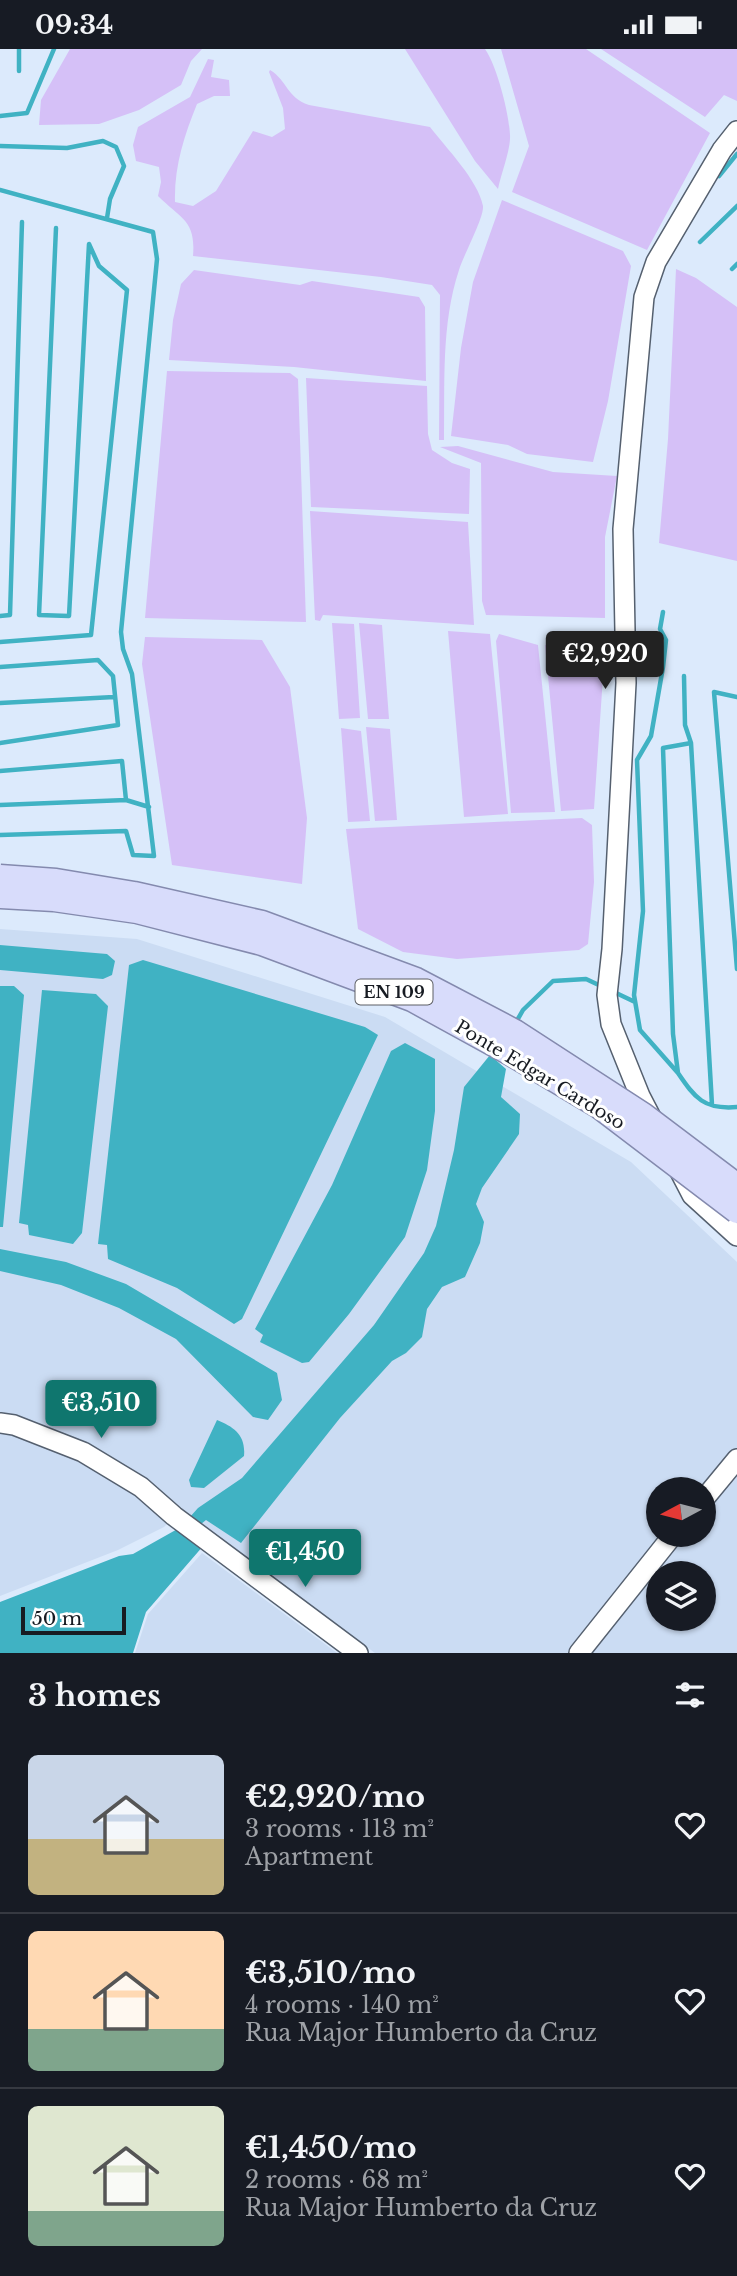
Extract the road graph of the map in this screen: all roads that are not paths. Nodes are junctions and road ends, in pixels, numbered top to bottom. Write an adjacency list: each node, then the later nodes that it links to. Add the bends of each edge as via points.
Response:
1 (737, 131): 6 (street, via 656,262 645,297 623,529 626,683 607,995 611,1024 640,1096 692,1195)
2 (0, 877): 4 (main road, Ponte Edgar Cardoso / EN 109, bridge, via 134,894 262,923 416,980 515,1032 620,1100)
3 (0, 896): 5 (main road, Ponte Edgar Cardoso / EN 109, bridge, via 137,911 262,943 412,999 600,1106)
4 (737, 1186)
5 (737, 1211)
6 (737, 1236)
7 (0, 1423): 11 (street, via 83,1452 141,1487)
8 (737, 1459): 9 (street)
9 (716, 1484)
10 (663, 1547): 12 (street)
11 (358, 1653)
12 (579, 1653)

